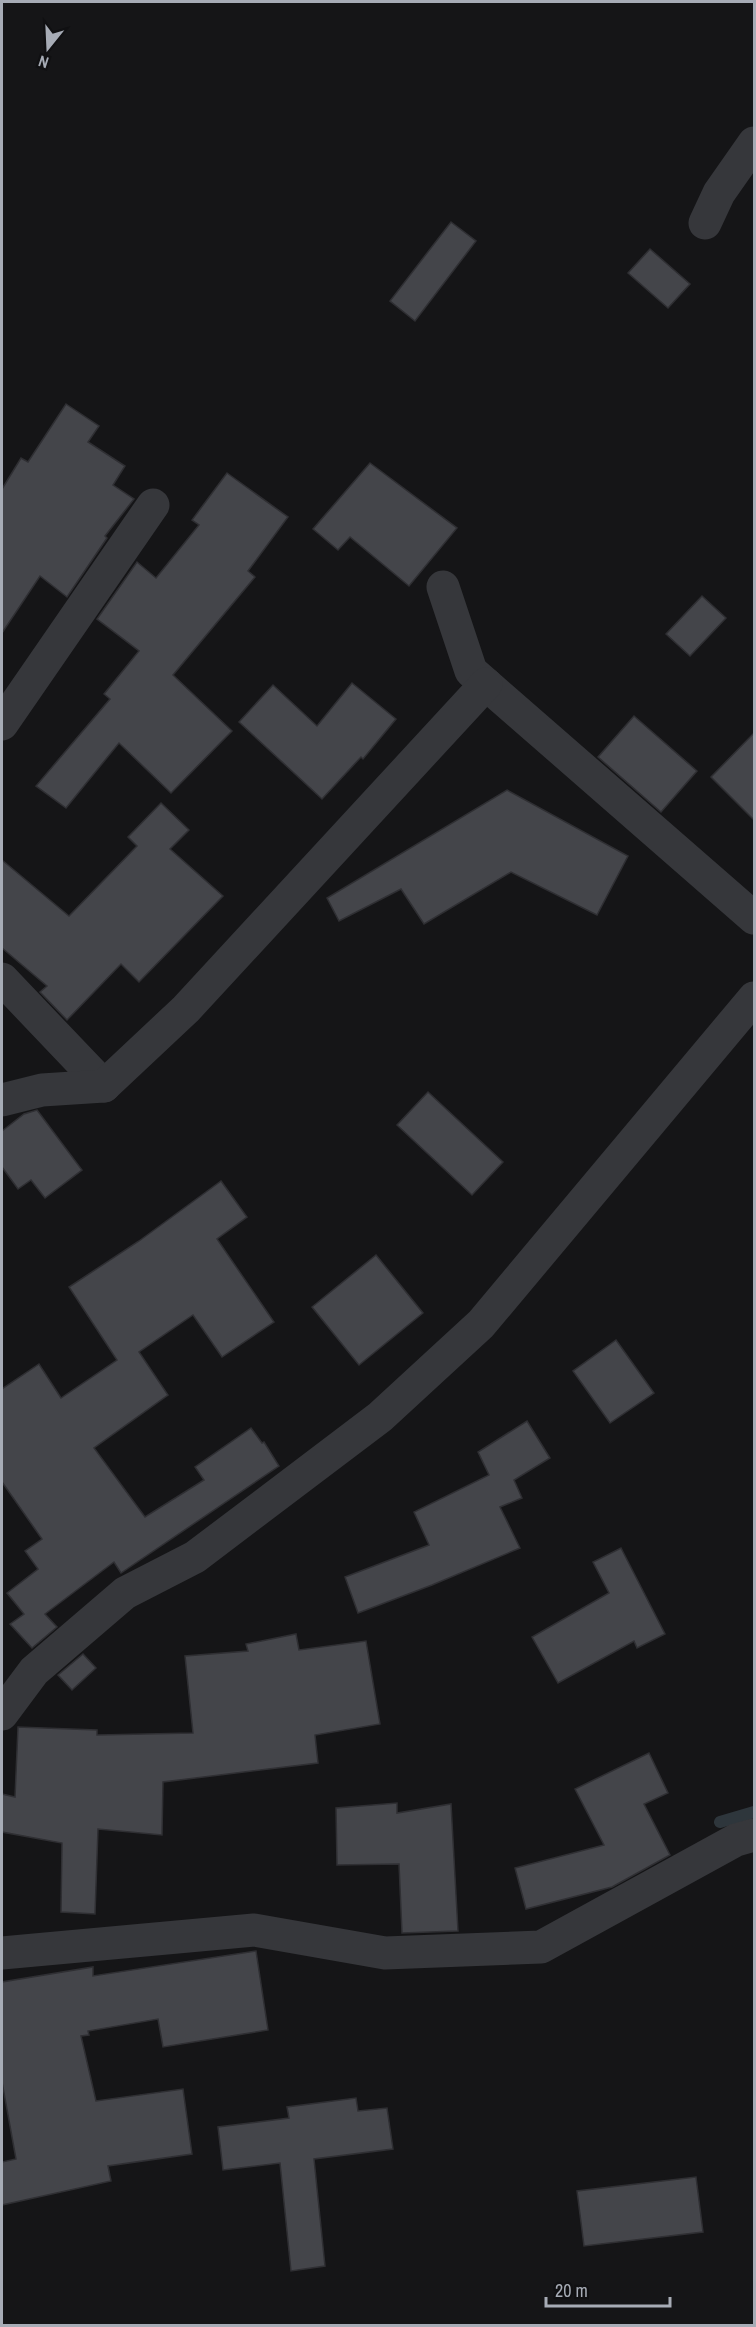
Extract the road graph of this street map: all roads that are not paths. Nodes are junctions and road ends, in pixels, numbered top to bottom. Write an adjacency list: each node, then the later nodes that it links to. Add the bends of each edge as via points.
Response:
1 (754, 143): 2 (street, via 719,193)
2 (705, 223)
3 (153, 505): 6 (street)
4 (443, 587): 5 (street, via 471,671)
5 (486, 684): 7 (street); 10 (street, via 186,1009)
6 (2, 724)
7 (754, 918)
8 (2, 979): 10 (street)
9 (754, 998): 12 (street, via 481,1324 380,1417 195,1557 124,1593 34,1671)
10 (104, 1086): 11 (street, via 42,1090)
11 (2, 1101)
12 (2, 1714)
13 (754, 1835): 14 (street, via 736,1840 541,1947 385,1953 254,1930)
14 (2, 1953)

